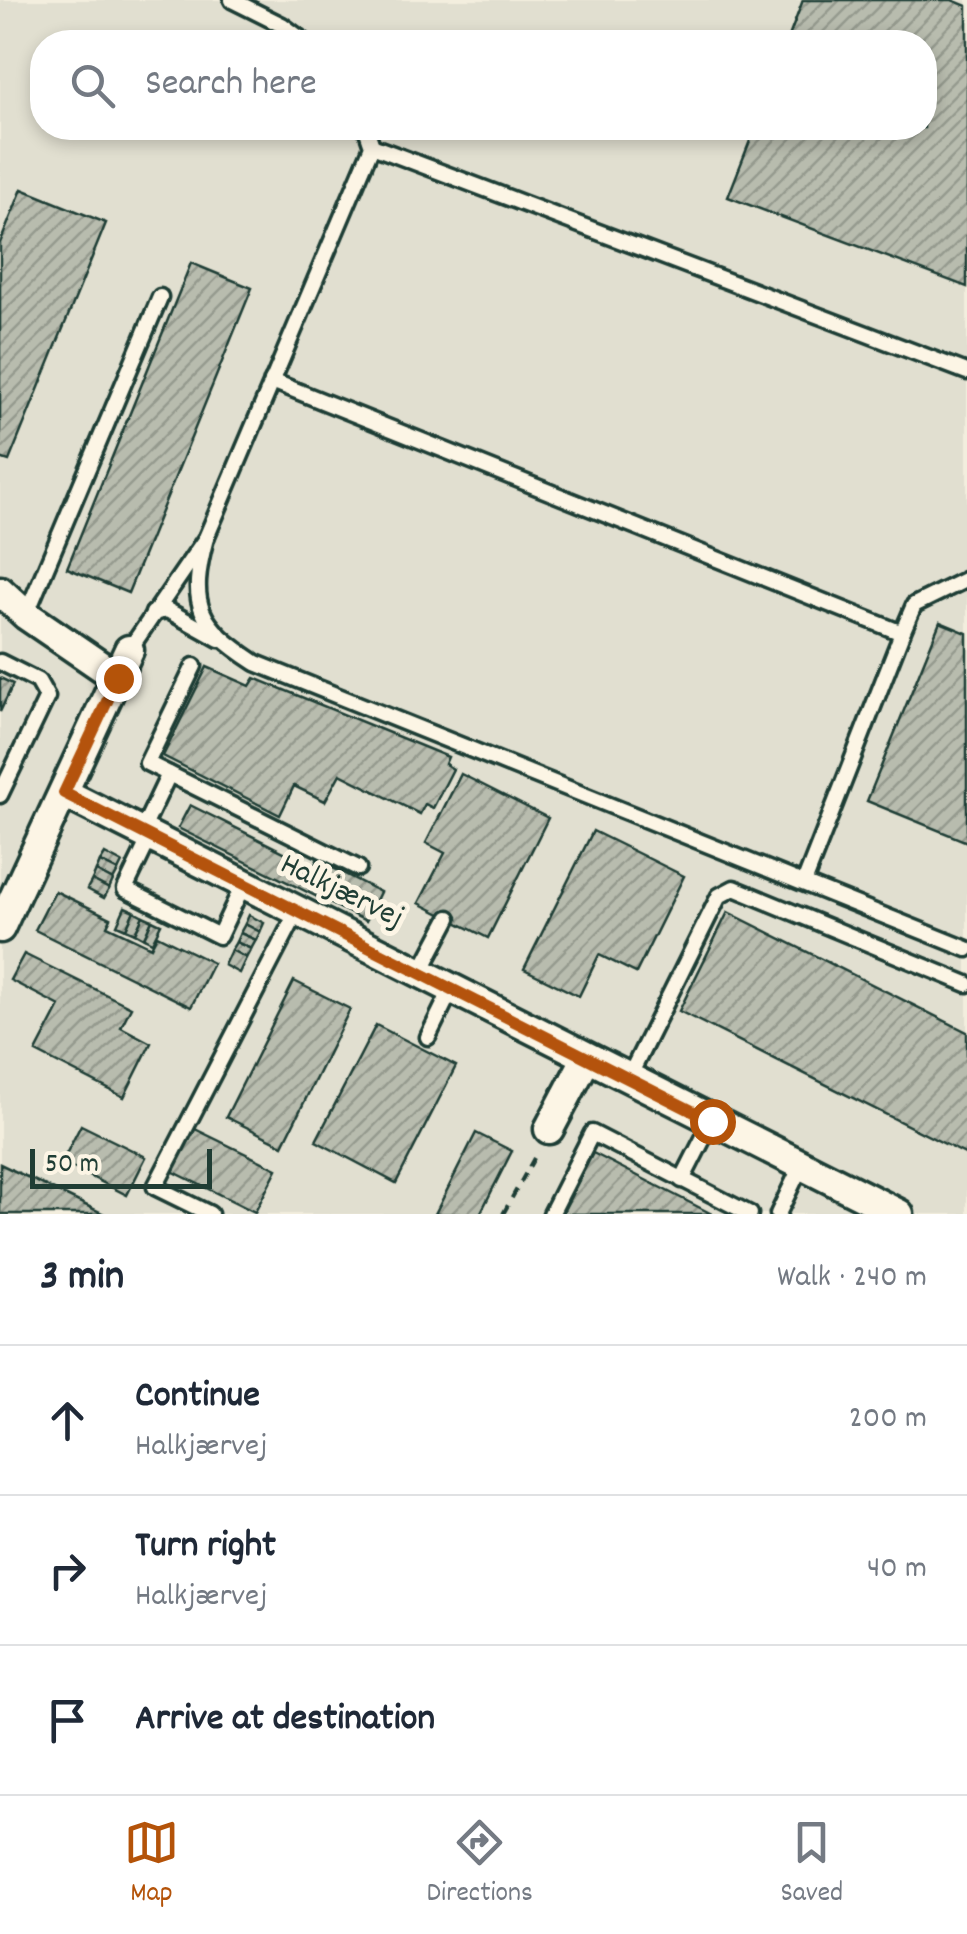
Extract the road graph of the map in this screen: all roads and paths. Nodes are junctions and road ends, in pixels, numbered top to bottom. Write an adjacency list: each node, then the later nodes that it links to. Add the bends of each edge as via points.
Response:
1 (232, 0): 2 (lane)
2 (288, 30)
3 (370, 140): 4 (lane)
4 (372, 146): 6 (lane); 7 (lane)
5 (160, 297): 12 (lane)
6 (967, 372)
7 (272, 381): 8 (lane); 13 (lane)
8 (206, 538): 11 (lane); 14 (lane, via 197,603)
9 (967, 579): 13 (lane, via 914,604)
10 (0, 591): 12 (street)
11 (153, 613): 14 (lane, via 167,610); 15 (lane)
12 (26, 616): 18 (street)
13 (902, 633): 25 (lane)
14 (230, 646): 25 (lane, via 256,663)
15 (129, 650): 18 (street)
16 (0, 662): 21 (lane, via 38,681 47,697)
17 (194, 666): 19 (lane, via 147,763)
18 (118, 678): 20 (street)
19 (169, 774): 22 (lane); 23 (lane)
20 (64, 793): 22 (street, Halkjærvej); 28 (street)
21 (0, 794)
22 (146, 835): 24 (street, Halkjærvej); 24 (lane, via 125,889 218,936)
23 (358, 868)
24 (244, 883): 26 (street, Halkjærvej)
25 (804, 883): 29 (lane)
26 (298, 910): 30 (street, Halkjærvej); 40 (lane, via 155,1187)
27 (449, 918): 30 (lane)
28 (0, 928)
29 (967, 949)
30 (421, 972): 32 (street, Halkjærvej)
31 (967, 984): 35 (lane, via 734,888 719,896)
32 (452, 987): 33 (lane); 34 (street, Halkjærvej)
33 (428, 1037)
34 (586, 1058): 35 (street, Halkjærvej); 37 (street)
35 (628, 1079): 36 (street, Halkjærvej)
36 (712, 1121): 38 (street, Halkjærvej); 39 (lane)
37 (550, 1129): 41 (path)
38 (802, 1166): 44 (lane); 45 (street, Halkjærvej)
39 (682, 1180): 42 (lane, via 592,1133); 43 (lane)
40 (210, 1214)
41 (504, 1214)
42 (550, 1214)
43 (750, 1214)
44 (778, 1214)
45 (899, 1214)

